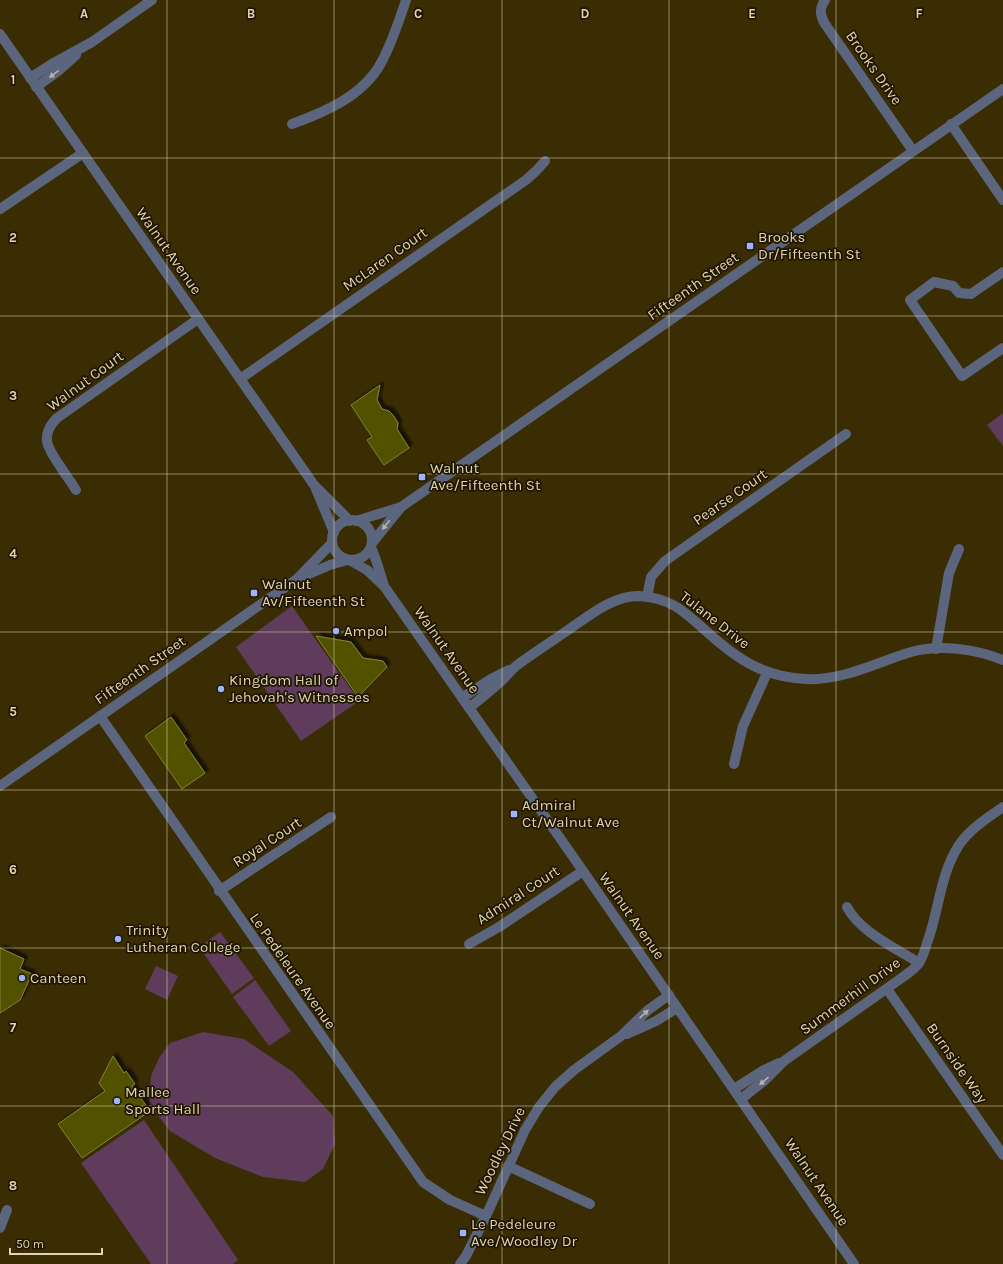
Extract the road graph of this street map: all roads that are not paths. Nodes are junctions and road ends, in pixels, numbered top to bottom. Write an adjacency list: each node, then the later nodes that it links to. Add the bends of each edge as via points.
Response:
1 (152, 0): 5 (street)
2 (406, 0): 9 (street, via 388,50 372,77 336,106)
3 (825, 0): 11 (street, Brooks Drive, via 821,6 822,17)
4 (0, 34): 6 (street, Walnut Avenue)
5 (92, 42): 6 (street); 7 (street, one-way to 7)
6 (30, 78): 7 (street, Walnut Avenue)
7 (36, 87): 12 (street, Walnut Avenue)
8 (1003, 88): 10 (street, Fifteenth Street)
9 (292, 124)
10 (951, 124): 11 (street, Fifteenth Street); 14 (street)
11 (913, 151): 23 (street, Fifteenth Street)
12 (83, 153): 15 (street); 17 (street, Walnut Avenue)
13 (545, 161): 19 (street, McLaren Court, via 526,180)
14 (1003, 200)
15 (0, 209)
16 (1003, 272): 18 (street, via 971,294 959,293 953,286 934,282 910,300 962,376)
17 (198, 320): 19 (street, Walnut Avenue); 22 (street, Walnut Court, via 52,422 47,436 49,450)
18 (1003, 348)
19 (240, 379): 21 (street, Walnut Avenue)
20 (846, 434): 32 (street, Pearse Court, via 665,561 651,577)
21 (314, 485): 24 (street, Walnut Avenue); 25 (street, Walnut Avenue)
22 (76, 490)
23 (401, 507): 24 (street, Fifteenth Street); 27 (street, Fifteenth Street, one-way to 27)
24 (353, 521): 25 (street, via 341,524); 27 (street, via 367,527)
25 (334, 532): 26 (street)
26 (332, 543): 29 (street, via 337,554); 30 (street, Fifteenth Street)
27 (371, 545): 29 (street, via 363,557); 31 (street, Walnut Avenue)
28 (959, 549): 33 (street, via 949,573)
29 (349, 560): 30 (street, Fifteenth Street); 31 (street, Walnut Avenue, via 367,570)
30 (297, 579): 39 (street, Fifteenth Street)
31 (384, 586): 37 (street, Walnut Avenue)
32 (647, 597): 35 (street, Tulane Drive, via 620,599 604,606); 36 (street, Tulane Drive, via 667,601 675,606 730,652)
33 (936, 649): 34 (street, Tulane Drive, via 970,651); 36 (street, Tulane Drive, via 913,652 830,678 792,678)
34 (1003, 660)
35 (516, 667): 37 (street, Tulane Drive, via 491,678); 38 (street, Tulane Drive)
36 (767, 673): 40 (street, via 743,726)
37 (462, 698): 38 (street, Walnut Avenue)
38 (468, 708): 44 (street, Walnut Avenue)
39 (100, 716): 41 (street, Fifteenth Street); 45 (street, Le Pedeleure Avenue)
40 (734, 764)
41 (0, 786)
42 (1003, 807): 48 (street, Summerhill Drive, via 968,834 952,857 930,935)
43 (331, 817): 45 (street, Royal Court)
44 (583, 871): 47 (street, Admiral Court); 50 (street, Walnut Avenue)
45 (219, 891): 60 (street, Le Pedeleure Avenue, via 423,1182 450,1200)
46 (848, 908): 48 (street, via 863,928)
47 (469, 944)
48 (919, 963): 49 (street, Summerhill Drive)
49 (887, 989): 53 (street, Summerhill Drive); 56 (street, Burnside Way)
50 (669, 996): 51 (street, Walnut Avenue); 52 (street, Woodley Drive, one-way to 50, via 648,1010)
51 (677, 1008): 52 (street, Woodley Drive, via 656,1021); 54 (street, Walnut Avenue)
52 (622, 1036): 57 (street, Woodley Drive, via 574,1070 555,1087 539,1106)
53 (784, 1061): 54 (street, Summerhill Drive); 55 (street, Summerhill Drive, one-way to 55)
54 (734, 1089): 55 (street, Walnut Avenue)
55 (741, 1099): 63 (street, Walnut Avenue)
56 (1003, 1155)
57 (508, 1166): 58 (street); 60 (street, Woodley Drive)
58 (590, 1204)
59 (7, 1210): 61 (street)
60 (486, 1216): 62 (street, Woodley Drive)
61 (0, 1228)
62 (460, 1264)
63 (854, 1264)

